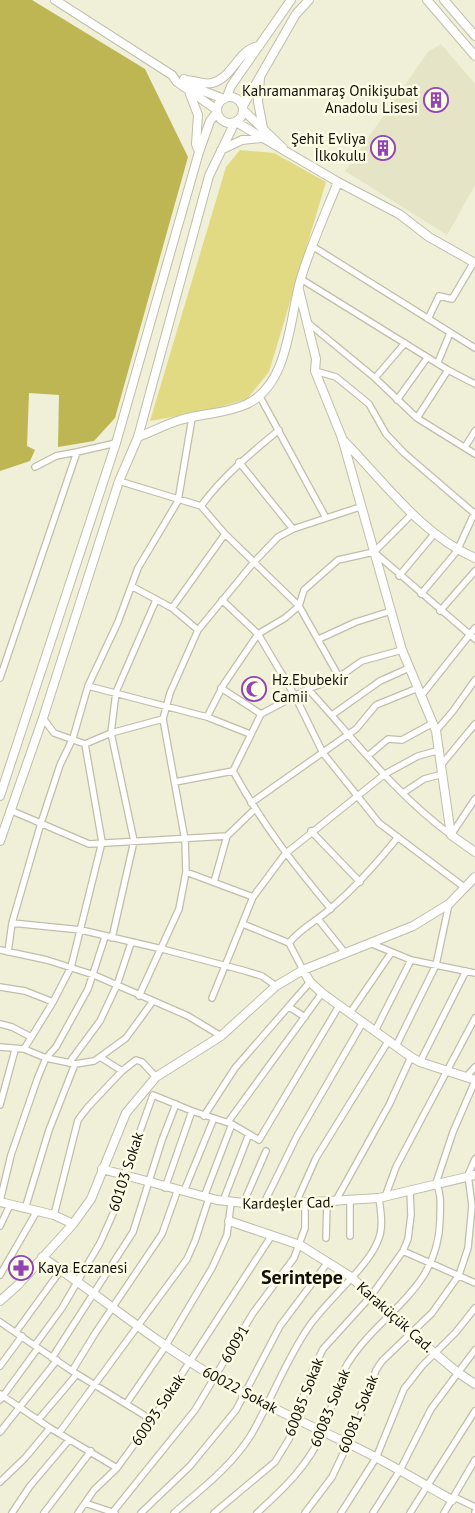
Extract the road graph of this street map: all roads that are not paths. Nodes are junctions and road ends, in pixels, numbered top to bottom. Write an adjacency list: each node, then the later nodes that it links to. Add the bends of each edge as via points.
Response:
1 (55, 0): 10 (street)
2 (291, 0): 7 (street)
3 (308, 0): 9 (street)
4 (426, 0): 8 (street)
5 (444, 0): 6 (street)
6 (475, 36)
7 (259, 46): 11 (street, via 248,50 216,82 204,84); 13 (street)
8 (475, 56)
9 (261, 72): 14 (street); 17 (street, via 258,102)
10 (172, 75): 11 (street); 12 (street)
11 (185, 80): 13 (street, via 198,89)
12 (188, 90): 15 (street); 20 (street, via 198,115 196,144)
13 (225, 98): 14 (street, via 238,99); 15 (street)
14 (243, 108): 16 (street, via 242,117); 17 (street)
15 (217, 111): 16 (street, via 224,121); 20 (street)
16 (235, 122): 18 (street); 21 (street)
17 (263, 128): 19 (street)
18 (263, 138): 19 (street); 21 (street, via 242,140)
19 (283, 148): 22 (street)
20 (199, 152): 46 (street)
21 (219, 152): 44 (street, via 209,176)
22 (338, 182): 23 (street); 24 (street, via 399,214 429,237)
23 (312, 246): 25 (street); 27 (street)
24 (474, 262): 27 (street, via 452,299 439,296)
25 (301, 279): 26 (street); 30 (street)
26 (298, 290): 28 (street); 38 (street, via 280,362 266,390)
27 (428, 319): 29 (street)
28 (305, 320): 35 (street, via 316,359); 36 (street)
29 (450, 333): 31 (street); 33 (street)
30 (405, 343): 32 (street); 36 (street)
31 (475, 348)
32 (427, 358): 33 (street); 39 (street)
33 (438, 362): 34 (street)
34 (448, 370): 37 (street); 41 (street)
35 (315, 372): 45 (street); 56 (street, via 336,377 369,404 386,434 404,453)
36 (375, 378): 39 (street)
37 (475, 384)
38 (259, 395): 40 (street, via 228,411); 42 (street)
39 (397, 400): 41 (street)
40 (192, 418): 44 (street); 53 (street)
41 (417, 418): 47 (street)
42 (279, 430): 50 (street); 58 (street)
43 (475, 431): 47 (street)
44 (138, 438): 52 (street)
45 (342, 438): 55 (street); 57 (street)
46 (116, 443): 48 (street); 117 (street)
47 (465, 448): 49 (street)
48 (77, 452): 51 (street, via 56,456); 84 (street)
49 (475, 454)
50 (239, 462): 54 (street); 59 (street)
51 (35, 467)
52 (119, 481): 53 (street); 97 (street)
53 (178, 501): 54 (street); 68 (street, via 138,568)
54 (201, 506): 61 (street)
55 (360, 507): 58 (street); 63 (street)
56 (475, 513): 62 (street)
57 (412, 514): 60 (street); 63 (street)
58 (326, 518): 59 (street)
59 (293, 529): 65 (street, via 278,537)
60 (435, 533): 62 (street); 67 (street)
61 (225, 534): 65 (street); 73 (street)
62 (458, 551): 64 (street); 69 (street)
63 (374, 552): 67 (street); 72 (street, via 338,560 304,590); 74 (street)
64 (475, 558)
65 (254, 562): 71 (street); 72 (street)
66 (475, 571): 75 (street)
67 (399, 576): 69 (street)
68 (133, 587): 70 (street); 86 (street)
69 (421, 594): 75 (street)
70 (156, 600): 73 (street); 90 (street)
71 (222, 600): 77 (street); 78 (street)
72 (299, 606): 78 (street); 80 (street)
73 (172, 608): 77 (street)
74 (391, 611): 80 (street); 81 (street)
75 (440, 611): 79 (street)
76 (475, 628): 79 (street)
77 (198, 630): 93 (street)
78 (258, 634): 87 (street); 91 (street)
79 (473, 637): 92 (street)
80 (319, 639): 83 (street)
81 (402, 650): 82 (street); 83 (street, via 362,661)
82 (409, 668): 88 (street); 95 (street, via 380,681)
83 (339, 677): 89 (street)
84 (0, 678)
85 (475, 680): 101 (street)
86 (88, 686): 90 (street); 105 (street)
87 (221, 688): 94 (street); 96 (street)
88 (418, 688): 92 (street); 104 (street, via 376,705)
89 (308, 690): 91 (street); 95 (street)
90 (116, 692): 93 (street); 102 (street)
91 (295, 696): 94 (street); 108 (street)
92 (421, 696): 99 (street)
93 (166, 706): 96 (street); 98 (street)
94 (261, 714): 103 (street)
95 (332, 715): 104 (street)
96 (207, 717): 103 (street)
97 (43, 718): 105 (street, via 54,733); 121 (street)
98 (163, 719): 102 (street); 114 (street)
99 (433, 723): 101 (street); 109 (street, via 402,740 388,739)
100 (475, 724): 110 (street)
101 (436, 732): 107 (street)
102 (111, 733): 106 (street); 129 (street)
103 (250, 734): 111 (street)
104 (349, 734): 108 (street); 109 (street)
105 (73, 738): 106 (street); 122 (street)
106 (85, 744): 130 (street)
107 (440, 750): 110 (street); 112 (street, via 418,756)
108 (323, 753): 116 (street); 119 (street)
109 (369, 756): 112 (street)
110 (442, 764): 113 (street)
111 (232, 770): 114 (street); 119 (street)
112 (385, 774): 115 (street); 116 (street)
113 (443, 774): 115 (street, via 424,779); 124 (street)
114 (175, 782): 127 (street)
115 (403, 793): 124 (street, via 427,818)
116 (357, 795): 123 (street); 126 (street, via 379,823)
117 (0, 796)
118 (475, 799): 124 (street)
119 (251, 803): 120 (street)
120 (255, 809): 125 (street); 132 (street)
121 (10, 810): 122 (street); 128 (street)
122 (40, 823): 130 (street, via 89,844); 142 (street)
123 (311, 831): 132 (street); 136 (street)
124 (451, 835): 131 (street)
125 (227, 836): 127 (street); 135 (street)
126 (398, 838): 136 (street); 137 (street)
127 (185, 840): 129 (street); 133 (street)
128 (0, 841)
129 (134, 841): 130 (street); 145 (street)
130 (102, 842): 144 (street)
131 (475, 851)
132 (285, 854): 138 (street); 140 (street)
133 (186, 872): 135 (street); 149 (street, via 179,910)
134 (475, 877): 137 (street)
135 (214, 882): 138 (street)
136 (360, 882): 140 (street)
137 (464, 887): 139 (street)
138 (253, 896): 143 (street)
139 (449, 904): 148 (street, via 413,926); 156 (street)
140 (331, 909): 141 (street)
141 (318, 919): 146 (street, via 299,930); 152 (street)
142 (12, 923): 144 (street); 151 (street)
143 (243, 924): 146 (street); 155 (street)
144 (81, 930): 145 (street); 157 (street)
145 (109, 938): 147 (street); 161 (street)
146 (288, 942): 158 (street)
147 (131, 943): 149 (street); 163 (street)
148 (370, 943): 152 (street); 153 (street)
149 (162, 949): 155 (street); 167 (street)
150 (0, 950): 151 (street)
151 (8, 952): 157 (street)
152 (345, 952): 158 (street)
153 (391, 953): 154 (street); 173 (street)
154 (411, 960): 156 (street); 178 (street)
155 (227, 965): 165 (street, via 262,976); 168 (street)
156 (436, 965): 159 (street); 182 (street)
157 (71, 967): 161 (street); 170 (street)
158 (302, 970): 162 (street); 165 (street)
159 (466, 971): 160 (street); 189 (street)
160 (475, 973)
161 (94, 975): 163 (street); 188 (street, via 56,1047)
162 (310, 982): 166 (street); 172 (street)
163 (117, 985): 167 (street); 190 (street, via 100,1021)
164 (0, 986): 170 (street)
165 (276, 986): 179 (street)
166 (322, 993): 171 (street); 174 (street)
167 (139, 996): 169 (street)
168 (212, 998)
169 (153, 1001): 179 (street, via 188,1016); 186 (street, via 126,1038)
170 (53, 1002): 180 (street)
171 (339, 1006): 173 (street); 206 (street, via 259,1140)
172 (289, 1007): 174 (street); 203 (street, via 234,1068)
173 (350, 1013): 176 (street)
174 (305, 1018): 205 (street)
175 (475, 1018): 193 (street)
176 (363, 1022): 178 (street); 227 (street, via 297,1136)
177 (0, 1024): 180 (street)
178 (376, 1030): 181 (street)
179 (221, 1036): 195 (street)
180 (31, 1037): 184 (street)
181 (389, 1040): 182 (street); 228 (street, via 316,1158)
182 (396, 1046): 187 (street)
183 (0, 1047): 185 (street)
184 (24, 1049): 185 (street); 188 (street)
185 (15, 1050): 201 (street)
186 (100, 1057): 190 (street, via 94,1061); 192 (street)
187 (411, 1057): 189 (street); 222 (street, via 389,1105)
188 (46, 1058): 190 (street); 219 (street, via 11,1155)
189 (420, 1062): 193 (street)
190 (72, 1063): 229 (street)
191 (475, 1066): 196 (street)
192 (122, 1071): 195 (street, via 136,1060); 231 (street, via 78,1120)
193 (446, 1071): 196 (street); 218 (street)
194 (475, 1075): 196 (street)
195 (156, 1077): 198 (street)
196 (466, 1077): 197 (street)
197 (475, 1080): 213 (street, 60083 Sokak)
198 (144, 1092): 199 (street); 209 (street, via 126,1113)
199 (153, 1095): 200 (street); 211 (street, 60103 Sokak)
200 (176, 1104): 202 (street); 212 (street)
201 (0, 1105)
202 (192, 1112): 203 (street); 214 (street)
203 (204, 1116): 204 (street)
204 (214, 1118): 205 (street); 215 (street)
205 (230, 1123): 206 (street); 217 (street)
206 (248, 1134): 221 (street)
207 (266, 1151): 224 (street)
208 (475, 1159): 210 (street)
209 (102, 1170): 211 (street, Kardeşler Cad.); 233 (street, via 91,1199)
210 (472, 1175): 213 (street, Kardeşler Cad.); 239 (street, 60081 Sokak)
211 (124, 1176): 212 (street, Kardeşler Cad.); 249 (street, 60103 Sokak, via 116,1207 100,1243)
212 (148, 1183): 214 (street, Kardeşler Cad.); 251 (street, via 133,1232)
213 (436, 1183): 216 (street, Kardeşler Cad.); 244 (street, 60083 Sokak, via 441,1193 439,1240)
214 (165, 1188): 215 (street, Kardeşler Cad.)
215 (181, 1190): 217 (street, Kardeşler Cad.); 254 (street, via 162,1234)
216 (410, 1190): 218 (street, Kardeşler Cad.); 241 (street, 60085 Sokak, via 411,1215)
217 (207, 1198): 221 (street, Kardeşler Cad.); 258 (street, via 195,1241 186,1258)
218 (382, 1198): 220 (street, Kardeşler Cad.); 248 (street, via 378,1243)
219 (0, 1201): 226 (street)
220 (350, 1201): 222 (street, Kardeşler Cad.); 236 (street)
221 (227, 1202): 224 (street, Kardeşler Cad.); 232 (street)
222 (335, 1202): 223 (street, Kardeşler Cad.)
223 (327, 1203): 225 (street, Kardeşler Cad.); 237 (street)
224 (243, 1204): 227 (street, Kardeşler Cad.)
225 (305, 1204): 228 (street, Kardeşler Cad.); 238 (street, 60091, via 305,1228)
226 (10, 1205): 229 (street); 234 (street)
227 (263, 1205): 228 (street, Kardeşler Cad.)
228 (295, 1205)
229 (25, 1208): 230 (street)
230 (37, 1211): 231 (street); 246 (street)
231 (54, 1216): 233 (street)
232 (230, 1221): 235 (street, Karaküçük Cad.); 264 (street, via 212,1268)
233 (73, 1224): 242 (street)
234 (0, 1226)
235 (272, 1235): 238 (street, Karaküçük Cad.); 268 (street, 60093 Sokak)
236 (350, 1236)
237 (326, 1238)
238 (300, 1246): 243 (street, Karaküçük Cad.); 272 (street, 60091, via 253,1313)
239 (468, 1248): 240 (street); 247 (street, 60081 Sokak)
240 (475, 1250)
241 (403, 1252): 244 (street); 252 (street, 60085 Sokak)
242 (42, 1257): 245 (street, 60022 Sokak); 253 (street)
243 (328, 1262): 248 (street, Karaküçük Cad.); 275 (street, via 280,1326)
244 (431, 1262): 247 (street); 256 (street, 60083 Sokak, via 416,1287)
245 (61, 1270): 249 (street, 60022 Sokak); 260 (street)
246 (0, 1275)
247 (459, 1275): 250 (street); 261 (street, 60081 Sokak, via 432,1313)
248 (351, 1277): 252 (street, Karaküçük Cad.); 278 (street, via 324,1306 297,1344)
249 (77, 1281): 251 (street, 60022 Sokak); 263 (street, 60103 Sokak)
250 (475, 1283)
251 (93, 1292): 254 (street, 60022 Sokak); 267 (street)
252 (371, 1296): 256 (street, Karaküçük Cad.); 281 (street, 60085 Sokak, via 323,1349)
253 (0, 1301)
254 (113, 1306): 258 (street, 60022 Sokak); 271 (street)
255 (475, 1308): 266 (street)
256 (392, 1315): 261 (street, Karaküçük Cad.); 287 (street, 60083 Sokak, via 361,1345 347,1365)
257 (3, 1324): 259 (street); 260 (street)
258 (137, 1326): 264 (street, 60022 Sokak); 274 (street)
259 (0, 1332)
260 (16, 1332): 262 (street)
261 (411, 1334): 266 (street, Karaküçük Cad.); 289 (street, 60081 Sokak, via 376,1370)
262 (22, 1336): 263 (street); 269 (street)
263 (36, 1346): 267 (street); 276 (street, 60103 Sokak)
264 (165, 1347): 268 (street, 60022 Sokak); 277 (street)
265 (475, 1350): 270 (street)
266 (434, 1352): 270 (street, Karaküçük Cad.); 291 (street, via 404,1389)
267 (54, 1359): 271 (street); 279 (street)
268 (190, 1362): 272 (street, 60022 Sokak); 283 (street, 60093 Sokak)
269 (0, 1366)
270 (457, 1372): 273 (street, Karaküçük Cad.); 294 (street, via 431,1409)
271 (75, 1373): 274 (street); 282 (street)
272 (216, 1378): 275 (street, 60022 Sokak); 303 (street, 60091, via 180,1430)
273 (475, 1384)
274 (96, 1386): 277 (street); 286 (street)
275 (245, 1394): 278 (street, 60022 Sokak); 304 (street, via 236,1410 190,1466)
276 (1, 1397): 279 (street)
277 (126, 1404): 283 (street)
278 (267, 1406): 281 (street, 60022 Sokak); 305 (street, via 250,1436 213,1481)
279 (22, 1407): 282 (street); 285 (street)
280 (475, 1411): 296 (street)
281 (296, 1418): 287 (street, 60022 Sokak); 306 (street, 60085 Sokak, via 289,1439 275,1462)
282 (39, 1419): 284 (street)
283 (152, 1420): 293 (street, 60093 Sokak)
284 (50, 1428): 286 (street); 295 (street)
285 (0, 1432)
286 (59, 1433): 288 (street)
287 (322, 1433): 289 (street, 60022 Sokak); 307 (street, 60083 Sokak, via 291,1482)
288 (69, 1440): 290 (street); 300 (street)
289 (348, 1443): 291 (street, 60022 Sokak); 308 (street, 60081 Sokak, via 332,1478)
290 (91, 1452): 293 (street); 301 (street)
291 (376, 1458): 294 (street, 60022 Sokak); 309 (street)
292 (475, 1460): 297 (street)
293 (117, 1468): 298 (street, 60093 Sokak)
294 (400, 1470): 296 (street, 60022 Sokak); 310 (street)
295 (0, 1482)
296 (426, 1485): 297 (street, 60022 Sokak); 311 (street)
297 (453, 1498): 299 (street); 312 (street)
298 (85, 1503): 302 (street, 60093 Sokak); 303 (street)
299 (475, 1507)
300 (12, 1513)
301 (44, 1513)
302 (78, 1513)
303 (113, 1513)
304 (141, 1513)
305 (174, 1513)
306 (214, 1513)
307 (257, 1513)
308 (304, 1513)
309 (341, 1513)
310 (373, 1513)
311 (410, 1513)
312 (444, 1513)

